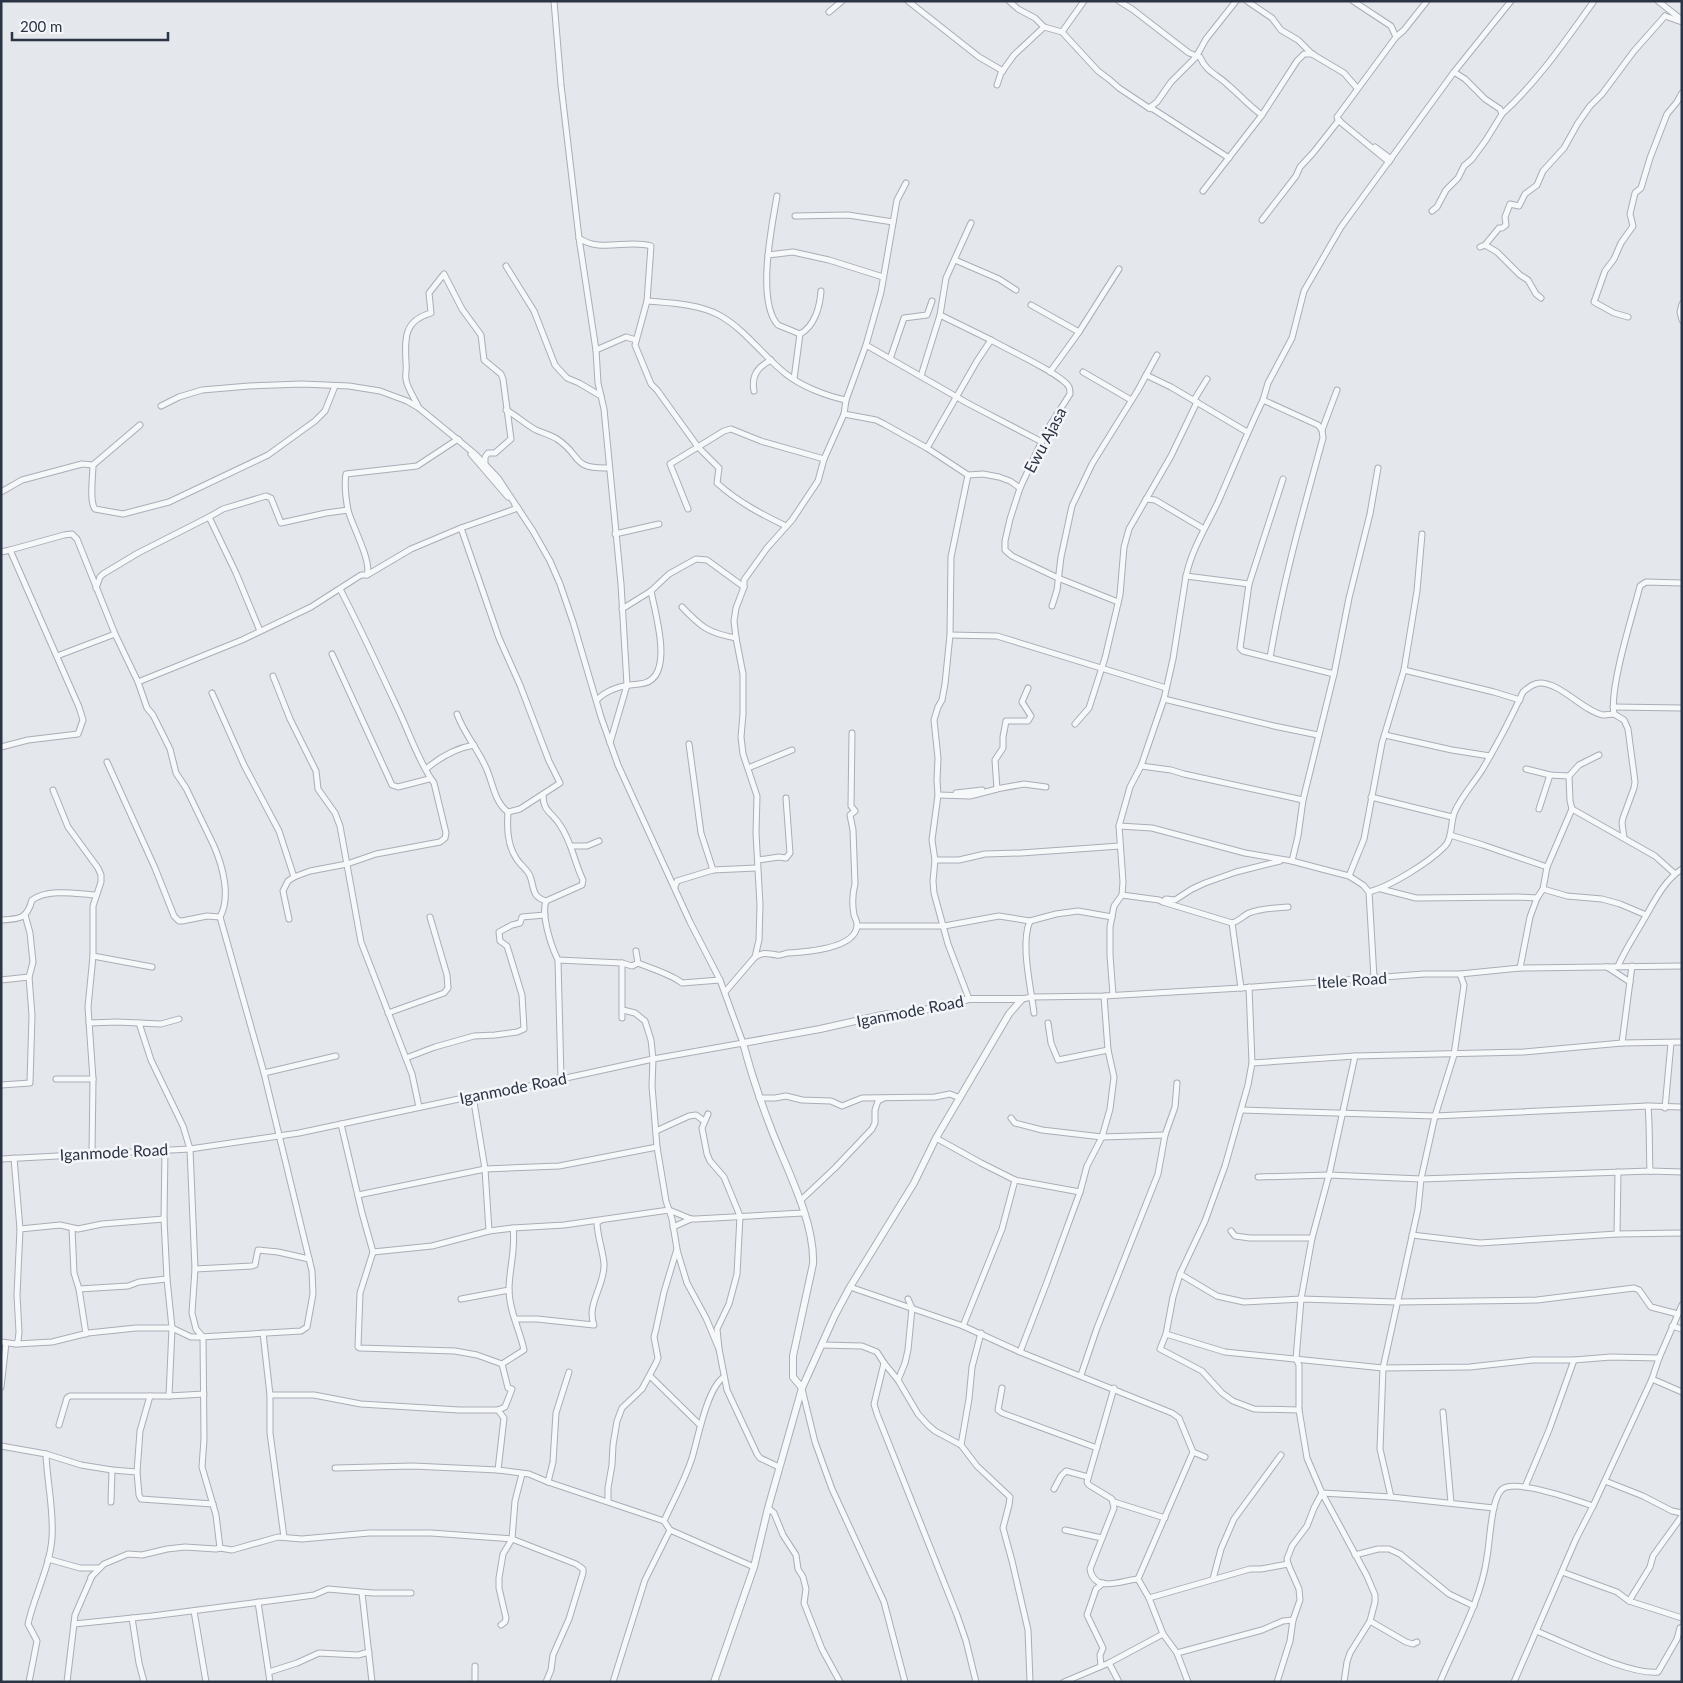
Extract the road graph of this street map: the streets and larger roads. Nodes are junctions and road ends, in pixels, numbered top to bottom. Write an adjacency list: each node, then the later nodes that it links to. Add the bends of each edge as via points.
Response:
1 (554, 1): 42 (street)
2 (842, 1): 15 (street)
3 (908, 1): 23 (street, via 979,57)
4 (1009, 1): 18 (street)
5 (1084, 1): 19 (street)
6 (1119, 1): 22 (street)
7 (1247, 1): 21 (street)
8 (1353, 1): 20 (street, via 1391,26)
9 (1427, 1): 20 (street)
10 (1511, 1): 24 (street)
11 (1594, 1): 29 (street, via 1524,94)
12 (1658, 1): 14 (street)
13 (1235, 2): 22 (street)
14 (1668, 8): 16 (street, via 1664,8); 17 (street)
15 (829, 12)
16 (1665, 16): 17 (street); 50 (street, via 1590,106 1564,148 1543,171 1537,185 1525,194 1519,206 1510,204 1506,225 1499,228 1486,246 1528,280)
17 (1682, 21)
18 (1044, 27): 19 (street); 23 (street, via 1014,55)
19 (1062, 32): 28 (street, via 1098,71)
20 (1396, 37): 26 (street)
21 (1313, 54): 26 (street, via 1344,73); 30 (street, via 1304,54 1297,61)
22 (1197, 56): 28 (street); 30 (street, via 1209,71)
23 (1003, 71): 25 (street)
24 (1454, 72): 29 (street); 33 (street)
25 (997, 85)
26 (1357, 88): 31 (street, via 1338,114)
27 (1682, 92): 56 (street, via 1667,114 1641,188 1635,193 1630,214 1633,226 1605,271 1594,302)
28 (1149, 108): 32 (street)
29 (1502, 114): 37 (street)
30 (1262, 115): 32 (street)
31 (1339, 120): 33 (street); 39 (street)
32 (1229, 158): 35 (street)
33 (1390, 160): 80 (street, via 1341,227 1304,291 1292,338 1268,383)
34 (906, 183): 40 (street, via 897,200)
35 (1203, 190)
36 (777, 196): 43 (street)
37 (1432, 212)
38 (795, 216): 40 (street, via 848,216)
39 (1262, 220)
40 (893, 222): 47 (street)
41 (972, 223): 44 (street)
42 (579, 238): 51 (street, via 587,244 652,246); 63 (street)
43 (768, 255): 47 (street, via 793,252); 59 (street, via 768,294 773,318 780,326)
44 (955, 260): 48 (street); 55 (street, via 946,278)
45 (506, 266): 76 (street, via 534,311 555,365 567,378)
46 (1118, 269): 58 (street)
47 (883, 277): 62 (street)
48 (1016, 290)
49 (821, 292): 59 (street, via 817,313)
50 (1541, 298)
51 (647, 301): 60 (street); 65 (street, via 701,309 718,315 742,332)
52 (932, 301): 66 (street, via 927,315 904,318)
53 (1682, 304): 57 (street)
54 (1031, 305): 58 (street)
55 (940, 315): 61 (street, Ewu Ajasa); 70 (street)
56 (1628, 317)
57 (1682, 320)
58 (1078, 332): 67 (street)
59 (800, 334): 71 (street)
60 (636, 340): 63 (street, via 626,337); 93 (street, via 635,345 651,384)
61 (991, 340): 67 (street, Ewu Ajasa); 77 (street)
62 (866, 345): 66 (street); 78 (street)
63 (596, 350): 76 (street)
64 (1157, 355): 69 (street)
65 (771, 360): 71 (street); 75 (street, via 756,372)
66 (890, 360): 70 (street)
67 (1050, 372): 92 (street, Ewu Ajasa, via 1068,386 1070,394)
68 (1083, 372): 79 (street)
69 (1146, 375): 79 (street); 81 (street)
70 (921, 376): 77 (street)
71 (794, 379): 78 (street, via 826,395)
72 (1207, 379): 81 (street)
73 (335, 386): 82 (street, via 262,385 202,390); 83 (street, via 380,391); 97 (street, via 325,411 291,440 268,455 169,502 123,514 95,509 92,500)
74 (1337, 390): 89 (street)
75 (754, 391)
76 (600, 396): 98 (street)
77 (957, 397): 92 (street); 94 (street)
78 (846, 400): 85 (street)
79 (1131, 400): 120 (street, via 1092,464 1072,506)
80 (1263, 400): 89 (street, via 1311,421); 90 (street)
81 (1196, 401): 90 (street); 103 (street)
82 (161, 406)
83 (419, 408): 84 (street, via 406,382 408,332 415,320 431,313 429,293 444,274 462,310 480,335 484,360 501,374); 91 (street)
84 (506, 410): 86 (street); 87 (street)
85 (844, 414): 94 (street, via 876,420); 95 (street)
86 (519, 417): 87 (street); 98 (street, via 534,429 559,440 584,466)
87 (510, 424): 96 (street, via 511,438 495,452 488,453)
88 (140, 425): 97 (street)
89 (1322, 430): 137 (street, via 1323,438 1277,614)
90 (1247, 432): 113 (street)
91 (458, 439): 96 (street); 107 (street, via 418,466 346,474); 112 (street, via 518,508)
92 (1042, 442): 102 (street, Ewu Ajasa)
93 (698, 447): 95 (street, via 731,429); 108 (street, via 670,464); 111 (street, via 719,468 717,483 731,496)
94 (927, 448): 100 (street)
95 (824, 459): 111 (street, via 821,473 806,501)
96 (485, 464): 150 (street, via 508,492 550,561 567,603)
97 (94, 465): 104 (street, via 82,464 22,480)
98 (609, 468): 114 (street)
99 (1378, 468): 140 (street)
100 (968, 475): 102 (street, via 998,477); 133 (street, via 950,557)
101 (1283, 479): 122 (street)
102 (1020, 488): 120 (street, Ewu Ajasa, via 1005,550)
103 (1151, 491): 105 (street); 106 (street)
104 (1, 492)
105 (1146, 499): 106 (street); 127 (street, via 1129,529 1124,547)
106 (1155, 500): 113 (street)
107 (348, 510): 109 (street, via 281,523 271,498 266,496 223,509); 118 (street, via 368,564)
108 (688, 510)
109 (209, 517): 124 (street, via 104,574); 131 (street)
110 (659, 524): 114 (street)
111 (786, 526): 123 (street, via 744,580)
112 (461, 528): 118 (street, via 411,549); 177 (street, via 499,638 560,783)
113 (1204, 529): 119 (street)
114 (615, 534): 130 (street)
115 (1422, 534): 139 (street, via 1417,591)
116 (10, 550): 117 (street); 124 (street, via 72,534 77,539); 136 (street)
117 (1, 552)
118 (367, 575): 125 (street, via 361,575)
119 (1186, 576): 122 (street); 147 (street)
120 (1058, 578): 127 (street); 128 (street)
121 (1682, 582): 153 (street, via 1646,582 1640,586 1618,676)
122 (1249, 584): 137 (street, via 1240,648)
123 (744, 587): 126 (street, via 707,560 699,559 669,574); 134 (street, via 736,608)
124 (96, 588): 132 (street)
125 (340, 589): 131 (street); 169 (street)
126 (651, 591): 130 (street); 144 (street, via 660,634 661,664 653,679)
127 (1118, 602): 138 (street)
128 (1052, 606)
129 (682, 607): 134 (street, via 701,626)
130 (622, 609): 142 (street)
131 (260, 631): 143 (street)
132 (115, 634): 136 (street); 143 (street)
133 (950, 635): 138 (street, via 996,636); 178 (street, via 942,700 934,720)
134 (736, 638): 168 (street, via 743,674 740,737)
135 (332, 654): 173 (street, via 392,785 398,787)
136 (57, 656): 162 (street, via 83,720 78,734)
137 (1270, 658): 140 (street)
138 (1101, 668): 147 (street); 155 (street, via 1089,708)
139 (1404, 670): 151 (street); 158 (street)
140 (1334, 674): 157 (street)
141 (273, 676): 198 (street, via 316,771 318,789 335,813)
142 (626, 678): 144 (street); 145 (street)
143 (138, 682): 219 (street, via 147,708 170,749 176,772 218,856 225,890 225,904)
144 (635, 684): 145 (street)
145 (626, 686): 150 (street, via 604,693); 159 (street)
146 (1028, 688): 175 (street, via 1022,702 1031,716 1028,721 1006,721 1003,748 995,760)
147 (1166, 688): 149 (street)
148 (212, 693): 205 (street, via 244,765 279,831)
149 (1164, 699): 157 (street); 167 (street)
150 (597, 700): 159 (street)
151 (1520, 700): 153 (street, via 1531,685 1540,683 1558,689 1603,715); 165 (street)
152 (1682, 708): 153 (street)
153 (1614, 711): 186 (street, via 1628,729 1635,782)
154 (457, 714): 161 (street)
155 (1075, 724)
156 (852, 733): 226 (street, via 851,806 855,811 850,815 855,884 852,903)
157 (1318, 735): 181 (street)
158 (1385, 735): 165 (street); 179 (street)
159 (610, 743): 206 (street)
160 (689, 744): 202 (street, via 701,833)
161 (474, 746): 169 (street, via 437,760); 184 (street, via 501,808)
162 (1, 747)
163 (792, 750): 168 (street)
164 (1599, 755): 172 (street, via 1578,765)
165 (1490, 756): 185 (street)
166 (107, 762): 219 (street, via 174,916 179,921)
167 (1141, 766): 181 (street); 187 (street, via 1130,787)
168 (748, 768): 194 (street, via 757,796)
169 (426, 769): 173 (street)
170 (1526, 769): 171 (street)
171 (1550, 775): 172 (street); 182 (street)
172 (1569, 776): 183 (street)
173 (429, 779): 198 (street, via 434,783 446,833 444,840 376,854)
174 (1046, 787): 175 (street, via 1024,784)
175 (996, 789): 178 (street, via 970,796)
176 (53, 790): 210 (street, via 68,827 101,875)
177 (543, 795): 184 (street); 192 (street, via 544,806)
178 (938, 795): 195 (street, via 932,840)
179 (1371, 797): 185 (street); 204 (street, via 1364,839)
180 (786, 798): 194 (street, via 790,853 786,858)
181 (1303, 800): 197 (street)
182 (1538, 809)
183 (1572, 809): 188 (street); 199 (street)
184 (508, 812): 213 (street, via 508,832 515,857 530,876 538,898)
185 (1452, 817): 189 (street)
186 (1622, 823): 188 (street); 190 (street)
187 (1119, 826): 193 (street); 196 (street, via 1152,828)
188 (1611, 832): 190 (street)
189 (1450, 836): 199 (street); 207 (street, via 1446,846 1408,874)
190 (1624, 838): 203 (street, via 1655,856)
191 (599, 841): 192 (street, via 587,846)
192 (572, 846): 213 (street, via 583,883)
193 (1120, 846): 195 (street); 211 (street)
194 (758, 860): 200 (street)
195 (935, 860): 227 (street, via 934,893)
196 (1283, 860): 197 (street); 214 (street, via 1236,872 1205,883 1175,900)
197 (1292, 861): 204 (street)
198 (347, 864): 205 (street); 260 (street, via 360,942)
199 (1547, 867): 208 (street)
200 (756, 868): 202 (street); 228 (street, via 760,905)
201 (1682, 869): 203 (street)
202 (713, 870): 206 (street, via 677,881)
203 (1674, 873): 217 (street)
204 (1349, 876): 209 (street)
205 (294, 877): 223 (street, via 288,881 284,891)
206 (675, 887): 247 (street)
207 (1380, 889): 209 (street); 212 (street, via 1416,898)
208 (1543, 889): 212 (street); 217 (street, via 1566,896 1611,901)
209 (1369, 892): 245 (street)
210 (96, 895): 218 (street, via 37,896); 231 (street)
211 (1122, 895): 214 (street); 221 (street, via 1114,906)
212 (1537, 898): 241 (street)
213 (546, 901): 216 (street)
214 (1163, 902): 225 (street)
215 (1288, 908): 225 (street, via 1257,911)
216 (545, 915): 233 (street); 276 (street, via 522,917 520,923 499,932 500,941 507,946 522,995 524,1028 517,1032 474,1036)
217 (1646, 915): 236 (street)
218 (25, 916): 222 (street); 244 (street, via 33,962)
219 (220, 917): 279 (street)
220 (430, 917): 260 (street, via 448,988 444,993)
221 (1112, 917): 224 (street, via 1078,911); 253 (street)
222 (1, 920)
223 (289, 920)
224 (1030, 921): 227 (street, via 993,916); 255 (street, via 1026,947)
225 (1232, 924): 251 (street)
226 (857, 926): 227 (street); 230 (street, via 854,934 832,947 778,956)
227 (944, 926): 256 (street)
228 (757, 948): 230 (street); 232 (street)
229 (636, 951): 235 (street)
230 (762, 953): 232 (street)
231 (93, 956): 239 (street); 266 (street, via 88,1006)
232 (755, 957): 252 (street)
233 (558, 960): 234 (street); 280 (street)
234 (622, 963): 235 (street, via 632,966); 259 (street)
235 (638, 963): 247 (street, via 674,976 682,983)
236 (1618, 966): 237 (street, Itele Road); 240 (street, Itele Road)
237 (1632, 966): 238 (street, Itele Road); 248 (street)
238 (1682, 966)
239 (152, 967)
240 (1606, 967): 241 (street, Itele Road); 248 (street)
241 (1520, 968): 242 (street, Itele Road)
242 (1467, 973): 243 (street, Itele Road); 249 (street)
243 (1460, 974): 245 (street, Itele Road); 249 (street)
244 (29, 977): 246 (street); 284 (street, via 32,1015 30,1083)
245 (1374, 978): 250 (street, Itele Road)
246 (1, 980)
247 (720, 980): 252 (street)
248 (1630, 982): 270 (street)
249 (1464, 985): 273 (street)
250 (1249, 987): 251 (street, Itele Road); 278 (street)
251 (1241, 988): 253 (street, Itele Road)
252 (725, 992): 269 (street)
253 (1113, 995): 254 (street, Itele Road)
254 (1104, 996): 255 (street, Itele Road); 272 (street)
255 (1032, 997): 257 (street, Itele Road); 261 (street)
256 (969, 999): 258 (street, Iganmode Road); 269 (street, Iganmode Road)
257 (1022, 999): 258 (street, Iganmode Road); 262 (street)
258 (1009, 1000): 262 (street)
259 (623, 1010): 263 (street); 277 (street, via 635,1013 645,1021)
260 (388, 1013): 276 (street)
261 (1034, 1013)
262 (1009, 1014): 288 (street)
263 (622, 1018)
264 (179, 1020): 267 (street)
265 (1048, 1022): 272 (street, via 1058,1060)
266 (90, 1023): 267 (street); 281 (street)
267 (139, 1024): 307 (street)
268 (1682, 1042): 271 (street)
269 (743, 1043): 277 (street, Iganmode Road); 286 (street)
270 (1622, 1043): 271 (street); 273 (street)
271 (1671, 1043): 292 (street)
272 (1108, 1050): 303 (street, via 1114,1076)
273 (1454, 1055): 275 (street); 296 (street)
274 (336, 1056): 279 (street)
275 (1355, 1056): 278 (street); 295 (street)
276 (406, 1058): 290 (street)
277 (653, 1059): 280 (street, Iganmode Road); 300 (street)
278 (1252, 1063): 293 (street)
279 (264, 1073): 302 (street)
280 (561, 1078): 285 (street, Iganmode Road)
281 (93, 1079): 282 (street); 308 (street)
282 (56, 1080)
283 (1176, 1083): 301 (street, via 1174,1107)
284 (1, 1085)
285 (472, 1096): 290 (street, Iganmode Road); 311 (street)
286 (759, 1098): 287 (street, via 786,1096 831,1101 842,1106 862,1098); 321 (street)
287 (885, 1098): 288 (street, via 950,1094); 321 (street, via 878,1101 874,1110 876,1124 872,1129)
288 (960, 1098): 304 (street)
289 (1648, 1106): 292 (street); 296 (street); 312 (street)
290 (419, 1107): 299 (street, Iganmode Road)
291 (1682, 1107): 292 (street)
292 (1665, 1108)
293 (1241, 1110): 295 (street); 342 (street, via 1205,1221)
294 (708, 1114): 298 (street)
295 (1342, 1114): 296 (street); 315 (street)
296 (1435, 1116): 317 (street)
297 (1011, 1118): 303 (street, via 1015,1123 1042,1130)
298 (704, 1121): 300 (street, via 696,1115 689,1116); 324 (street, via 702,1128 707,1154 724,1177)
299 (342, 1124): 302 (street, Iganmode Road); 320 (street)
300 (656, 1131): 305 (street)
301 (1166, 1135): 303 (street); 376 (street, via 1158,1174)
302 (279, 1136): 307 (street, Iganmode Road); 340 (street)
303 (1102, 1136): 319 (street, via 1087,1166)
304 (936, 1138): 318 (street); 344 (street, via 914,1183)
305 (657, 1147): 311 (street, via 559,1166); 322 (street)
306 (166, 1149): 307 (street, Iganmode Road); 308 (street, Iganmode Road); 325 (street)
307 (190, 1149): 341 (street)
308 (92, 1153): 309 (street, Iganmode Road)
309 (14, 1158): 310 (street, Iganmode Road); 331 (street)
310 (1, 1159)
311 (485, 1169): 320 (street); 332 (street)
312 (1650, 1170): 313 (street); 314 (street)
313 (1618, 1172): 317 (street); 335 (street)
314 (1682, 1172)
315 (1330, 1175): 316 (street); 317 (street); 337 (street)
316 (1258, 1177)
317 (1421, 1178): 336 (street)
318 (1015, 1180): 319 (street); 355 (street, via 1002,1229)
319 (1080, 1192): 368 (street)
320 (358, 1195): 339 (street)
321 (800, 1201): 323 (street)
322 (669, 1210): 326 (street); 327 (street); 328 (street)
323 (804, 1213): 324 (street); 382 (street, via 813,1264 793,1356 794,1377)
324 (740, 1216): 326 (street); 367 (street, via 737,1274 729,1304 717,1329)
325 (164, 1219): 329 (street); 343 (street)
326 (691, 1219): 328 (street)
327 (601, 1220): 330 (street); 354 (street, via 597,1222 597,1234 604,1265 591,1317 594,1325)
328 (673, 1227): 338 (street)
329 (72, 1228): 331 (street); 345 (street, via 74,1273)
330 (513, 1228): 332 (street); 346 (street)
331 (20, 1229): 365 (street, via 17,1295 20,1332)
332 (489, 1231): 339 (street, via 432,1246)
333 (1231, 1231): 337 (street, via 1235,1236 1250,1238)
334 (1682, 1233): 335 (street)
335 (1616, 1234): 336 (street, via 1480,1243)
336 (1412, 1235): 350 (street)
337 (1312, 1238): 349 (street)
338 (677, 1249): 367 (street, via 687,1283); 377 (street, via 657,1322 654,1337 658,1358)
339 (373, 1252): 373 (street, via 360,1293 360,1348 466,1352)
340 (309, 1259): 341 (street, via 261,1250 257,1252 252,1266); 359 (street, via 313,1287 307,1326 302,1331)
341 (195, 1269): 363 (street, via 192,1313 196,1329)
342 (1180, 1274): 349 (street, via 1217,1296 1232,1300); 362 (street)
343 (167, 1279): 345 (street, via 128,1286); 357 (street)
344 (850, 1286): 352 (street); 366 (street)
345 (79, 1289): 361 (street)
346 (509, 1290): 347 (street); 354 (street)
347 (461, 1299)
348 (908, 1299): 352 (street)
349 (1301, 1299): 350 (street); 370 (street)
350 (1396, 1302): 353 (street, via 1537,1300 1634,1288 1651,1307); 374 (street)
351 (1682, 1305): 353 (street)
352 (912, 1308): 355 (street); 380 (street, via 907,1357)
353 (1678, 1314): 356 (street)
354 (515, 1319): 373 (street, via 524,1350)
355 (963, 1326): 360 (street)
356 (1672, 1326): 358 (street); 369 (street)
357 (172, 1328): 361 (street, via 136,1328); 363 (street, via 191,1337); 388 (street)
358 (1682, 1329)
359 (263, 1333): 363 (street); 389 (street)
360 (981, 1333): 368 (street); 397 (street, via 972,1367 970,1400)
361 (86, 1334): 365 (street, via 52,1342)
362 (1166, 1334): 370 (street, via 1225,1352); 392 (street, via 1160,1349 1202,1371 1228,1399 1254,1409)
363 (203, 1337): 386 (street)
364 (4, 1343): 365 (street); 381 (street)
365 (16, 1344)
366 (822, 1345): 372 (street, via 870,1348 878,1352); 382 (street)
367 (718, 1349): 378 (street)
368 (1020, 1352): 376 (street)
369 (1659, 1358): 371 (street); 379 (street)
370 (1296, 1359): 374 (street); 392 (street, via 1299,1365)
371 (1574, 1360): 374 (street, via 1532,1360 1470,1367); 413 (street)
372 (884, 1363): 380 (street); 480 (street, via 874,1404 957,1614)
373 (502, 1364): 390 (street, via 508,1388 512,1390)
374 (1383, 1368): 416 (street, via 1380,1449)
375 (569, 1372): 411 (street, via 556,1413 553,1462)
376 (1081, 1375): 384 (street)
377 (650, 1376): 395 (street); 417 (street, via 638,1395 622,1408 617,1421)
378 (724, 1376): 395 (street, via 715,1388); 404 (street, via 756,1454)
379 (1652, 1379): 385 (street); 412 (street)
380 (898, 1380): 397 (street, via 928,1425)
381 (1, 1387)
382 (802, 1388): 404 (street); 479 (street, via 815,1442 832,1489 884,1602)
383 (1002, 1388): 399 (street, via 998,1410 1002,1413)
384 (1114, 1388): 399 (street); 400 (street, via 1179,1418)
385 (1682, 1392)
386 (204, 1394): 388 (street); 421 (street, via 202,1467)
387 (150, 1396): 388 (street); 396 (street, via 70,1396); 408 (street, via 140,1431)
388 (169, 1396)
389 (270, 1396): 391 (street, via 314,1395 361,1404); 430 (street, via 270,1433)
390 (505, 1407): 391 (street); 394 (street)
391 (498, 1410): 394 (street)
392 (1298, 1410): 415 (street, via 1308,1458)
393 (1443, 1412): 420 (street)
394 (504, 1418): 407 (street)
395 (700, 1424): 427 (street, via 692,1459)
396 (59, 1425)
397 (961, 1445): 481 (street, via 977,1466 1010,1497 1003,1528 1028,1630)
398 (1, 1446): 401 (street)
399 (1097, 1448): 410 (street)
400 (1194, 1452): 403 (street); 426 (street)
401 (46, 1454): 406 (street); 435 (street, via 52,1517)
402 (1281, 1455): 443 (street, via 1234,1520 1221,1549)
403 (1206, 1456)
404 (779, 1467): 423 (street)
405 (335, 1468): 407 (street, via 412,1466)
406 (112, 1470): 408 (street); 418 (street)
407 (498, 1470): 409 (street)
408 (137, 1472): 421 (street, via 141,1499)
409 (522, 1474): 411 (street); 432 (street, via 515,1501)
410 (1088, 1477): 414 (street, via 1066,1471); 419 (street, via 1089,1485)
411 (548, 1482): 417 (street)
412 (1605, 1482): 422 (street); 425 (street)
413 (1524, 1487): 422 (street); 424 (street, via 1503,1488 1498,1493)
414 (1054, 1488)
415 (1322, 1493): 416 (street); 434 (street); 436 (street, via 1307,1526 1289,1552)
416 (1391, 1497): 420 (street)
417 (608, 1501): 427 (street)
418 (110, 1502)
419 (1114, 1502): 426 (street); 431 (street)
420 (1451, 1503): 424 (street)
421 (213, 1504): 433 (street)
422 (1593, 1506): 440 (street)
423 (768, 1508): 437 (street); 478 (street, via 774,1513 796,1555 806,1588 804,1603 822,1649)
424 (1494, 1508): 450 (street, via 1487,1560)
425 (1682, 1515): 448 (street, via 1652,1556 1650,1567)
426 (1165, 1518): 442 (street)
427 (664, 1521): 428 (street)
428 (670, 1530): 437 (street); 476 (street, via 645,1580)
429 (1065, 1530): 431 (street)
430 (284, 1537): 432 (street, via 302,1539 369,1533 422,1533); 433 (street, via 232,1550)
431 (1102, 1538): 444 (street, via 1090,1569 1092,1578)
432 (512, 1539): 457 (street, via 503,1554 499,1578 506,1618); 475 (street, via 576,1564 583,1570)
433 (220, 1548): 439 (street, via 185,1547 142,1555 128,1554)
434 (1355, 1555): 450 (street, via 1389,1549 1400,1554 1449,1594); 455 (street, via 1375,1595)
435 (48, 1559): 438 (street); 468 (street, via 28,1624 38,1641)
436 (1288, 1564): 443 (street, via 1250,1569); 454 (street, via 1300,1593)
437 (754, 1567): 477 (street)
438 (80, 1568): 439 (street); 441 (street)
439 (99, 1568): 441 (street)
440 (1562, 1572): 448 (street, via 1617,1592); 459 (street)
441 (91, 1577): 456 (street)
442 (1138, 1579): 444 (street, via 1112,1585); 447 (street)
443 (1213, 1579): 447 (street)
444 (1103, 1583): 466 (street, via 1096,1589 1087,1615 1103,1648)
445 (362, 1592): 446 (street); 449 (street, via 328,1589 314,1595); 462 (street)
446 (411, 1593)
447 (1149, 1598): 460 (street)
448 (1630, 1601): 453 (street)
449 (258, 1602): 451 (street); 467 (street)
450 (1474, 1606): 487 (street)
451 (194, 1611): 452 (street); 471 (street)
452 (132, 1618): 456 (street); 470 (street)
453 (1682, 1618)
454 (1293, 1620): 463 (street); 485 (street)
455 (1370, 1621): 461 (street, via 1406,1642); 486 (street, via 1350,1653)
456 (74, 1624): 469 (street)
457 (501, 1625)
458 (1682, 1627): 459 (street, via 1658,1672 1654,1673 1636,1671)
459 (1536, 1631): 488 (street)
460 (1163, 1634): 463 (street); 464 (street)
461 (1417, 1642)
462 (369, 1652): 467 (street, via 358,1655 318,1653); 473 (street)
463 (1177, 1653): 484 (street)
464 (1109, 1663): 466 (street); 483 (street)
465 (475, 1666): 474 (street)
466 (1101, 1666): 482 (street)
467 (269, 1672): 472 (street)
468 (29, 1682)
469 (67, 1682)
470 (144, 1682)
471 (206, 1682)
472 (270, 1682)
473 (372, 1682)
474 (475, 1682)
475 (546, 1682)
476 (613, 1682)
477 (714, 1682)
478 (840, 1682)
479 (905, 1682)
480 (976, 1682)
481 (1030, 1682)
482 (1064, 1682)
483 (1119, 1682)
484 (1188, 1682)
485 (1277, 1682)
486 (1344, 1682)
487 (1440, 1682)
488 (1514, 1682)

